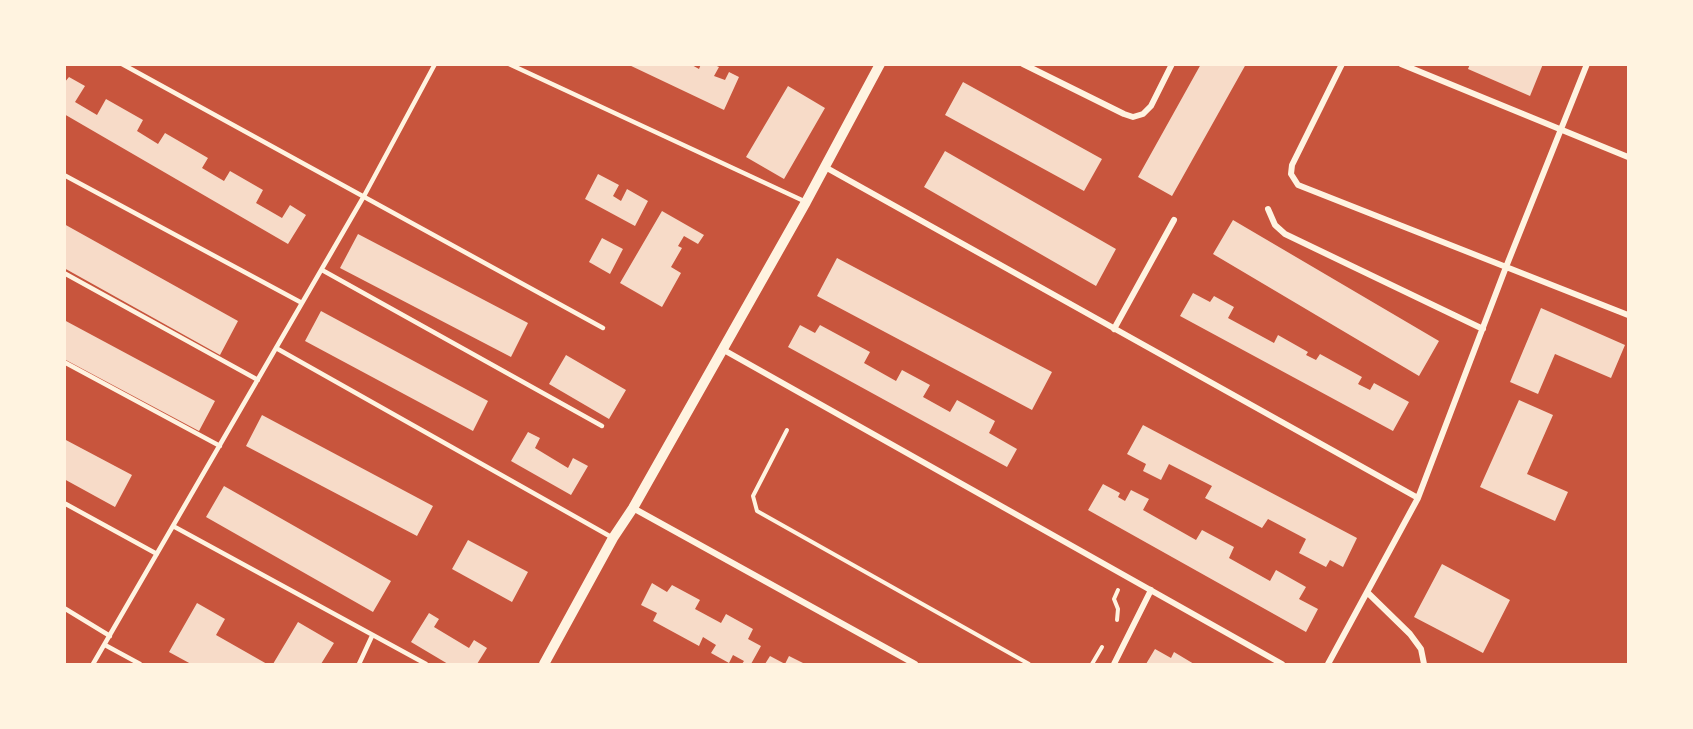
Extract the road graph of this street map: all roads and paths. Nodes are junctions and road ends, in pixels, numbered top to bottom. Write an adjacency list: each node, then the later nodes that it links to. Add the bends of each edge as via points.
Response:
1 (122, 64): 14 (lane)
2 (435, 64): 14 (lane)
3 (509, 64): 15 (lane)
4 (880, 64): 12 (street)
5 (1023, 64): 6 (street, via 1133,117 1151,106)
6 (1172, 64)
7 (1342, 64): 18 (street, via 1292,165 1291,174 1298,185)
8 (1401, 64): 10 (street)
9 (1587, 64): 10 (street)
10 (1562, 130): 11 (street); 18 (street)
11 (1629, 157)
12 (825, 167): 15 (street); 24 (street)
13 (64, 175): 21 (lane)
14 (364, 196): 19 (lane); 23 (lane)
15 (806, 202): 27 (street)
16 (1268, 209): 25 (street, via 1275,225 1285,234)
17 (1174, 220): 24 (street)
18 (1506, 267): 22 (street); 25 (street)
19 (322, 270): 21 (lane); 30 (lane)
20 (64, 273): 29 (lane)
21 (302, 303): 26 (lane)
22 (1629, 315)
23 (603, 328)
24 (1114, 328): 33 (street)
25 (1483, 329): 33 (street)
26 (276, 348): 29 (lane); 37 (lane)
27 (722, 349): 35 (street); 39 (street)
28 (64, 362): 32 (lane)
29 (258, 380): 32 (lane)
30 (602, 426)
31 (787, 430): 54 (path, via 753,496 757,511)
32 (220, 446): 36 (lane)
33 (1418, 498): 41 (street)
34 (64, 503): 38 (lane)
35 (633, 508): 37 (street); 53 (street)
36 (173, 526): 38 (lane); 45 (lane)
37 (614, 538): 52 (street)
38 (157, 554): 44 (lane)
39 (1125, 576): 40 (street); 43 (path, via 1114,599 1118,609)
40 (1151, 591): 56 (street); 57 (street)
41 (1367, 592): 58 (street); 59 (street, via 1410,634)
42 (64, 608): 44 (lane)
43 (1112, 629)
44 (110, 636): 47 (lane)
45 (372, 636): 50 (lane); 51 (lane)
46 (1107, 638): 55 (path)
47 (105, 645): 48 (lane); 49 (lane)
48 (93, 664)
49 (140, 664)
50 (359, 664)
51 (426, 664)
52 (544, 664)
53 (915, 664)
54 (1029, 664)
55 (1092, 664)
56 (1114, 664)
57 (1282, 664)
58 (1328, 664)
59 (1424, 664)

